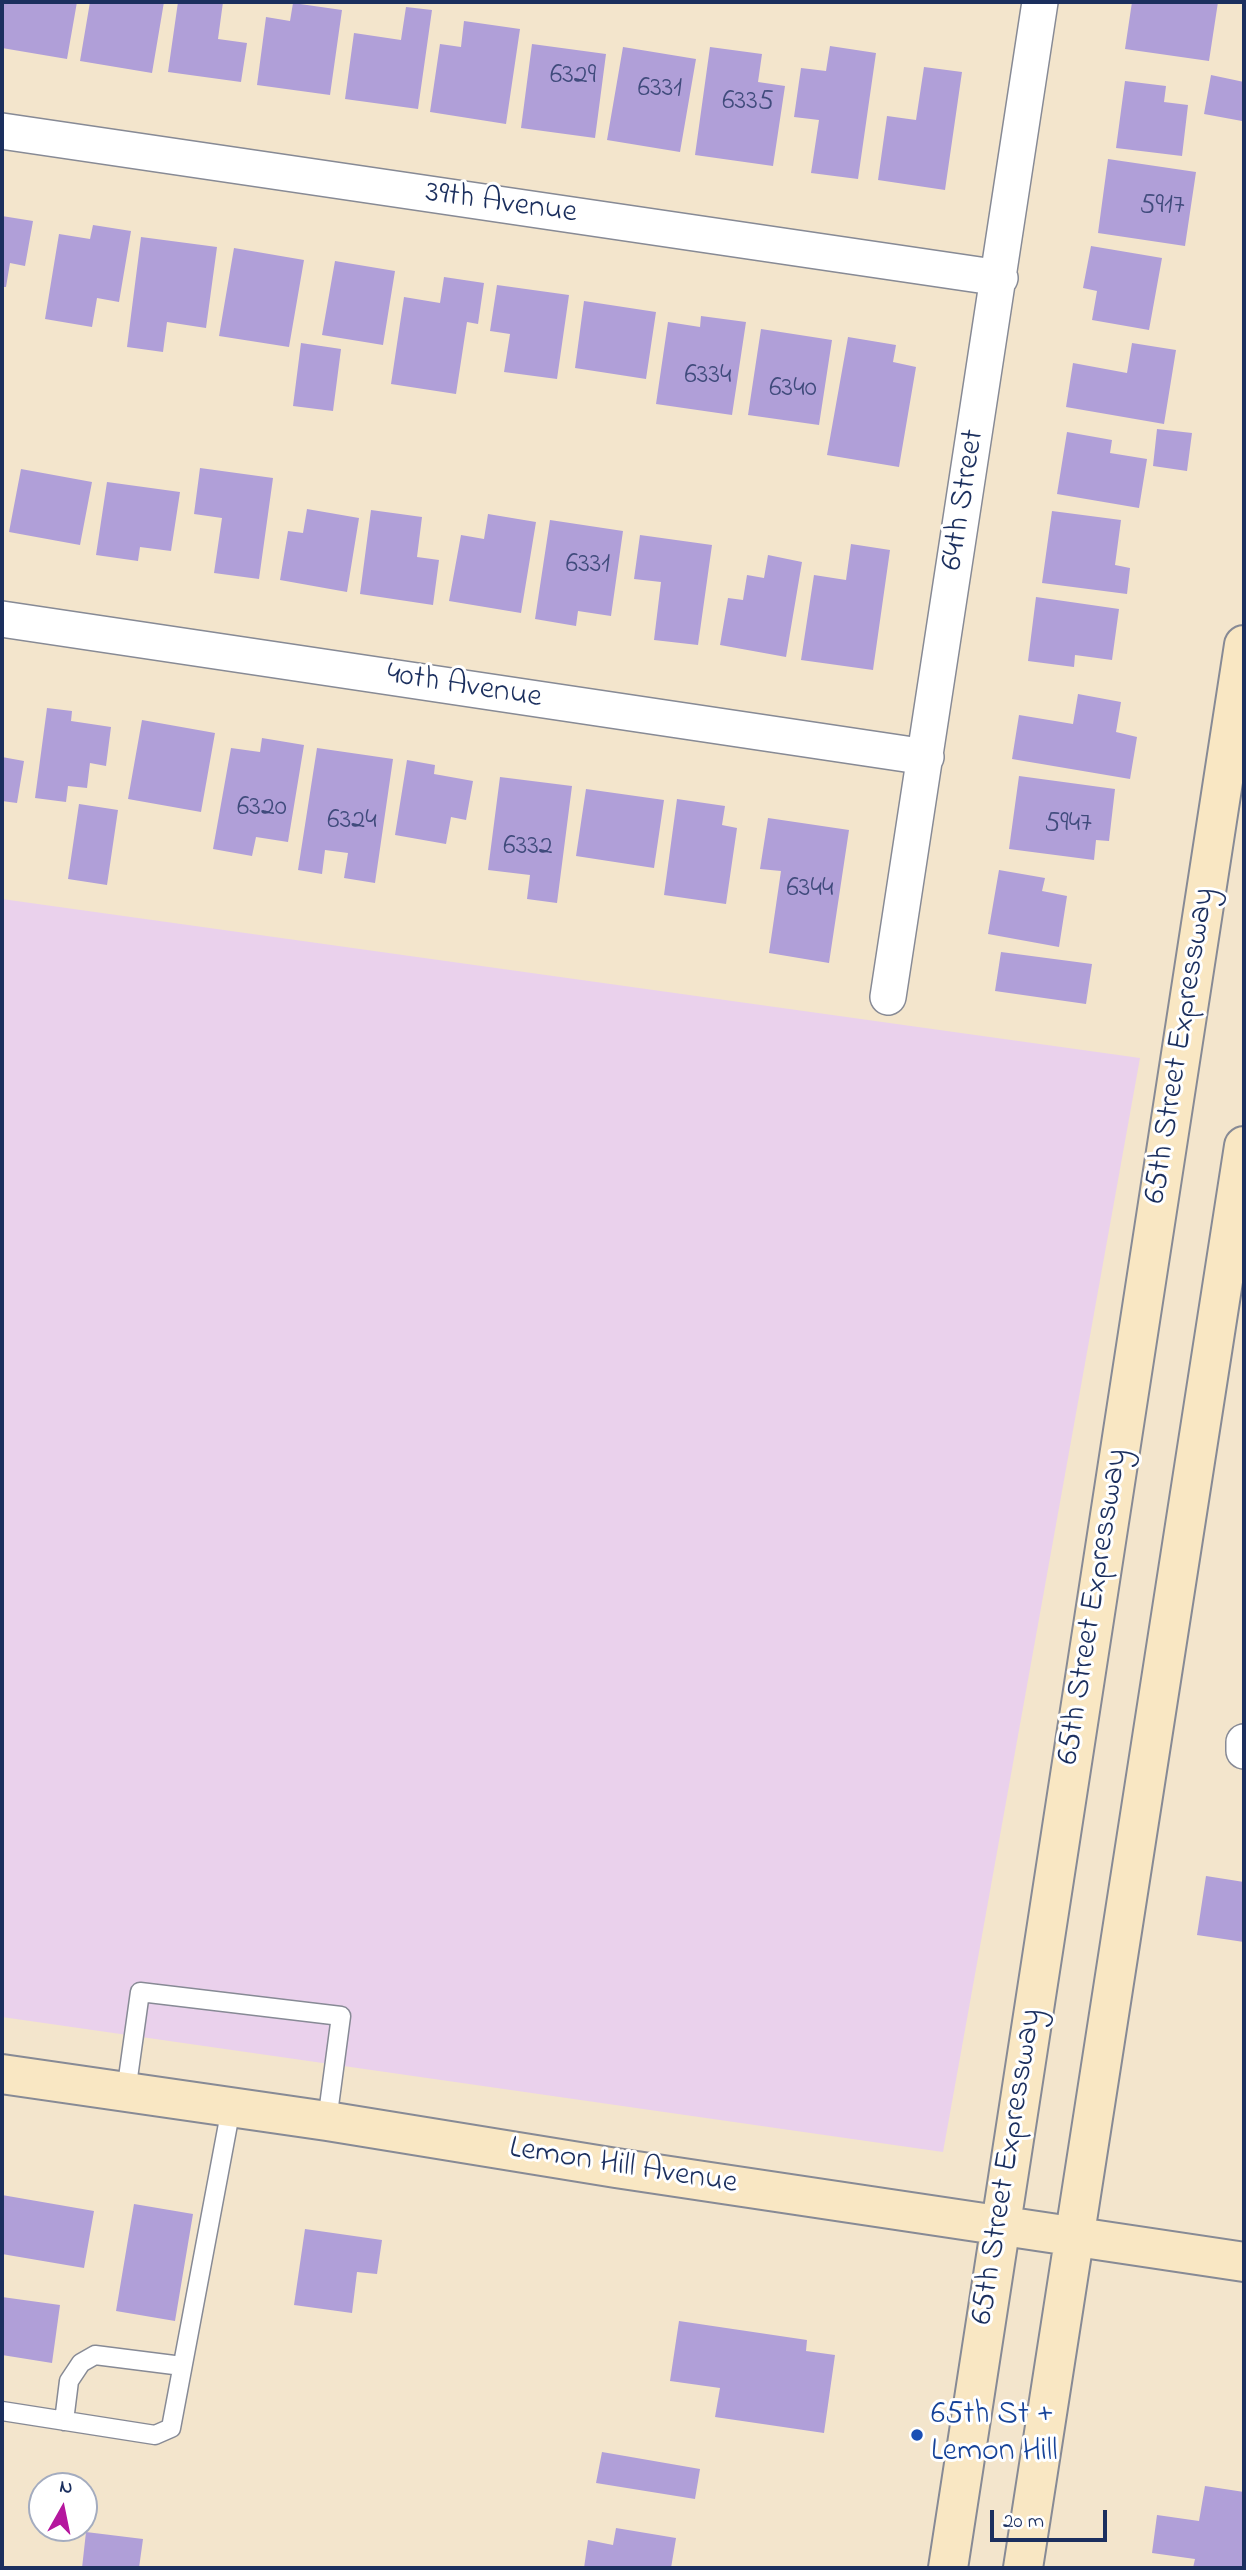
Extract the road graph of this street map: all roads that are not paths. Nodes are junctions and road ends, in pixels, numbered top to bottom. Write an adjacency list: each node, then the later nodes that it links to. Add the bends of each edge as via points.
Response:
1 (1040, 2): 3 (street, 64th Street)
2 (2, 131): 3 (street, 39th Avenue)
3 (1000, 278): 6 (street, 64th Street)
4 (2, 619): 6 (street, 40th Avenue)
5 (1244, 645): 13 (main road, 65th Street Expressway)
6 (926, 757): 7 (street, 64th Street)
7 (888, 997)
8 (1244, 1146): 14 (main road)
9 (2, 2074): 10 (main road, Lemon Hill Avenue)
10 (126, 2092): 11 (main road, Lemon Hill Avenue); 12 (lane, via 140,1992 341,2016)
11 (231, 2108): 12 (main road, Lemon Hill Avenue); 16 (lane)
12 (327, 2121): 13 (main road, Lemon Hill Avenue)
13 (1000, 2223): 14 (main road, Lemon Hill Avenue); 19 (main road, 65th Street Expressway)
14 (1075, 2237): 15 (main road, Lemon Hill Avenue); 20 (main road)
15 (1244, 2262)
16 (182, 2366): 18 (lane, via 95,2355 80,2363 69,2381); 18 (lane, via 171,2428 155,2435)
17 (2, 2411): 18 (lane)
18 (64, 2421)
19 (948, 2568)
20 (1023, 2568)

